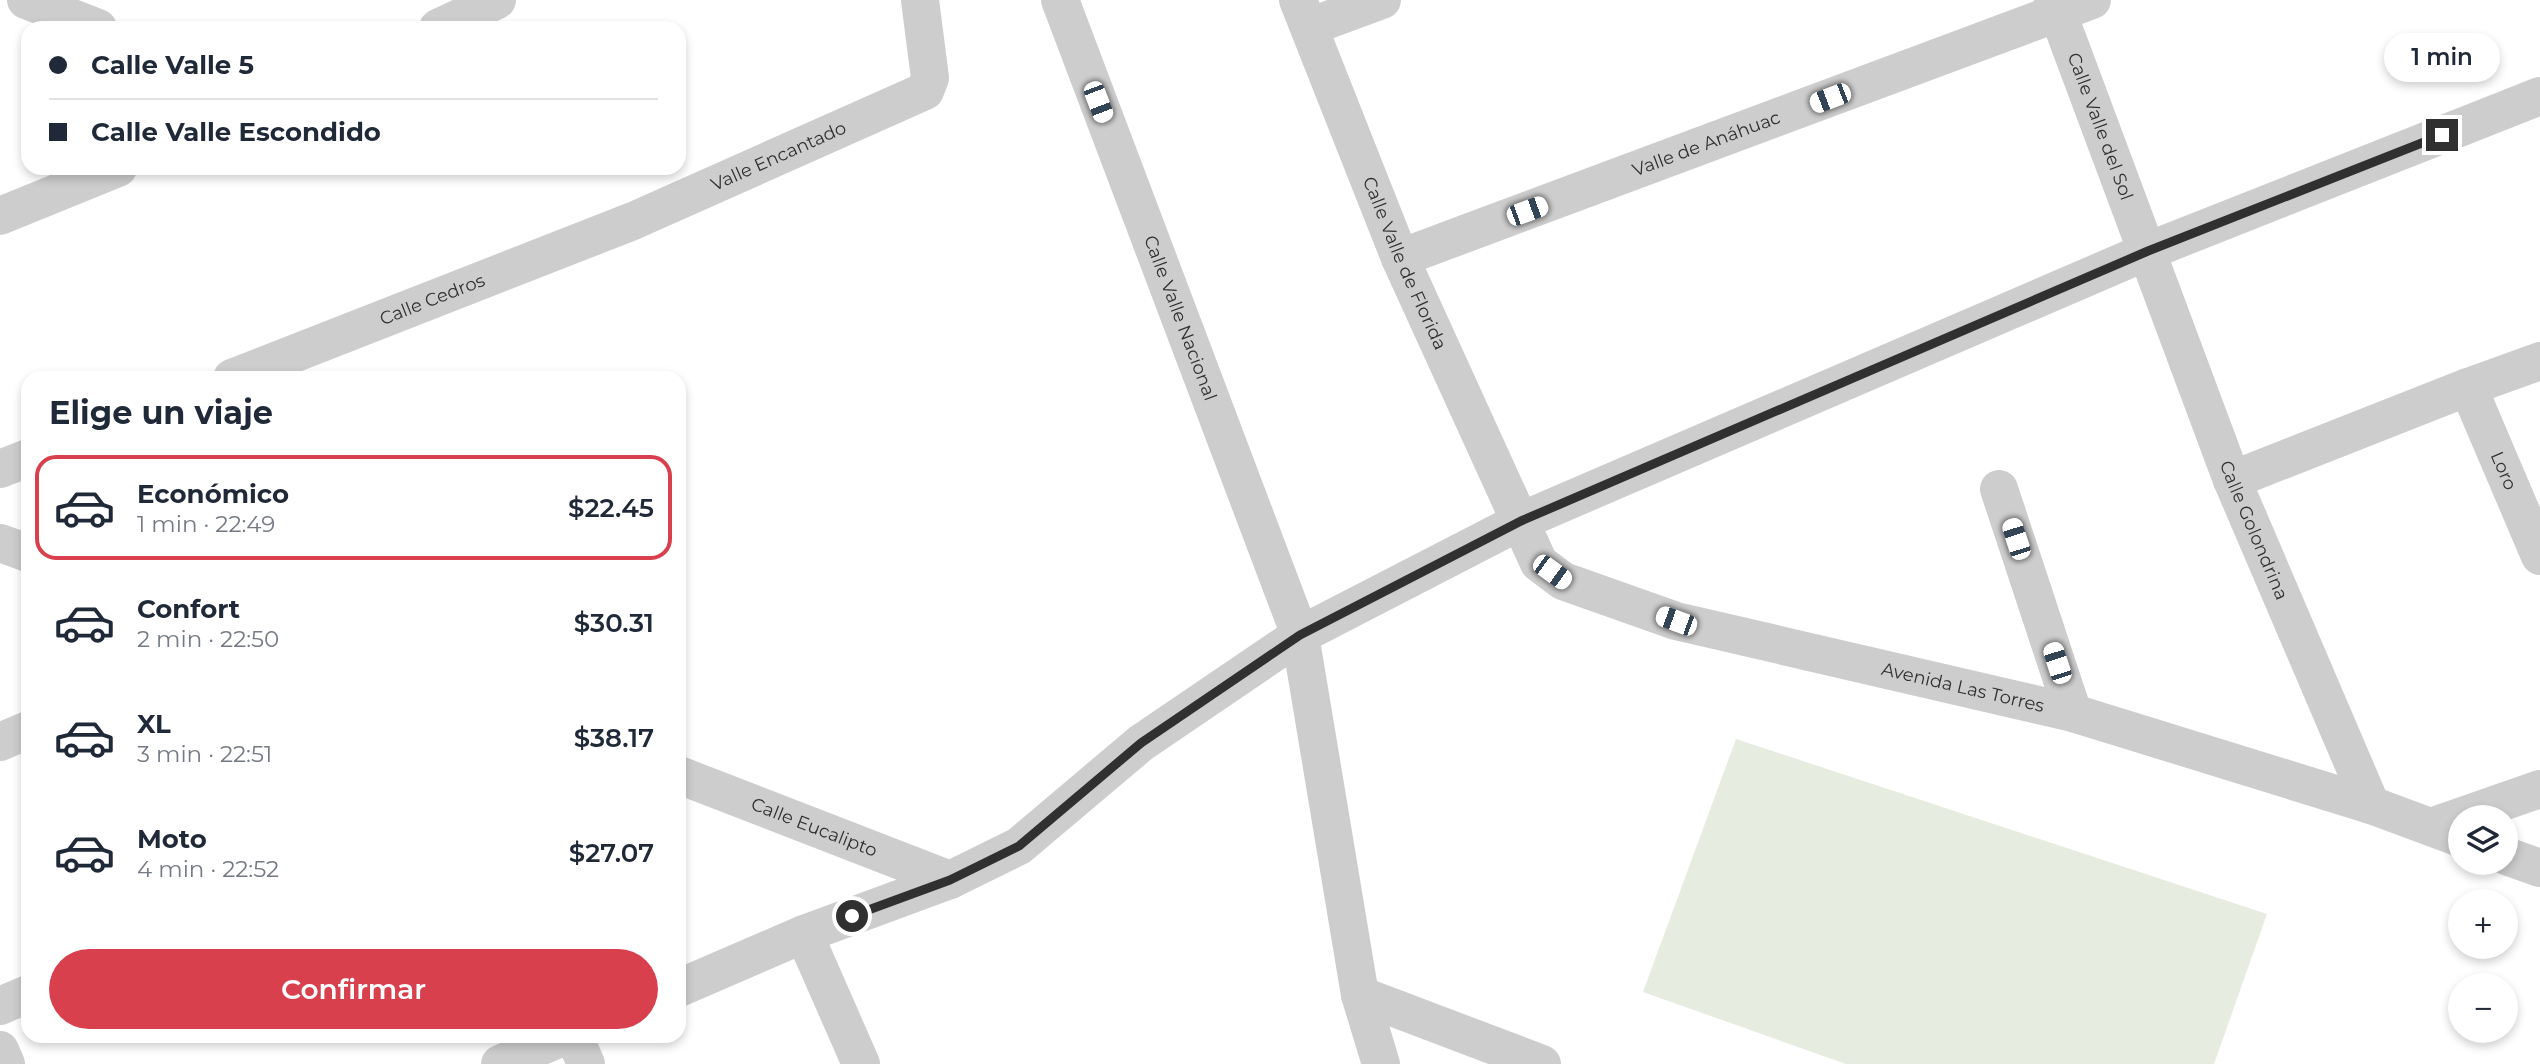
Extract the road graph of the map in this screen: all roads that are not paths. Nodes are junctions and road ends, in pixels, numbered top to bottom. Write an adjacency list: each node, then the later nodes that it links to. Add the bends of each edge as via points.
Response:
1 (26, 0): 8 (street)
2 (497, 0): 9 (street)
3 (920, 0): 13 (street, Valle Encantado, via 930,78 925,91)
4 (1060, 0): 27 (street, Calle Valle Nacional)
5 (1382, 0): 7 (street)
6 (2068, 4): 14 (street, Calle Valle del Sol); 15 (street, Valle de Anáhuac)
7 (1303, 14): 15 (street, Calle Valle de Florida)
8 (80, 21)
9 (454, 21)
10 (2540, 96): 14 (street)
11 (101, 175): 12 (street)
12 (0, 216)
13 (633, 221): 17 (street, Calle Cedros)
14 (2148, 251): 21 (street, Calle Golondrina); 23 (street)
15 (1400, 258): 23 (street, Calle Valle de Florida)
16 (2540, 361): 18 (street)
17 (250, 371)
18 (2468, 387): 21 (street); 26 (street, Loro)
19 (21, 461): 20 (street)
20 (0, 469)
21 (2232, 480): 33 (street, Calle Golondrina)
22 (1999, 489): 28 (street)
23 (1521, 521): 27 (street); 28 (street, Avenida Las Torres, via 1539,563 1563,581 1663,616)
24 (0, 543): 25 (street)
25 (21, 550)
26 (2540, 556)
27 (1300, 635): 37 (street, via 1141,743 1019,846); 40 (street, Calle Valle Nacional)
28 (2073, 713): 33 (street, Avenida Las Torres)
29 (21, 733): 30 (street)
30 (0, 742)
31 (686, 778): 37 (street, Calle Eucalipto)
32 (2540, 789): 34 (street)
33 (2371, 805): 34 (street, Avenida Las Torres)
34 (2446, 833)
35 (2518, 860): 36 (street)
36 (2540, 868)
37 (950, 880): 38 (street)
38 (804, 934): 39 (street); 49 (street)
39 (686, 985)
40 (1360, 995): 50 (street, Calle Valle Nacional); 51 (street)
41 (21, 998): 42 (street)
42 (0, 1006)
43 (548, 1043): 47 (street)
44 (577, 1043): 48 (street)
45 (0, 1050): 46 (street)
46 (6, 1064)
47 (499, 1064)
48 (586, 1064)
49 (861, 1064)
50 (1381, 1064)
51 (1542, 1064)

